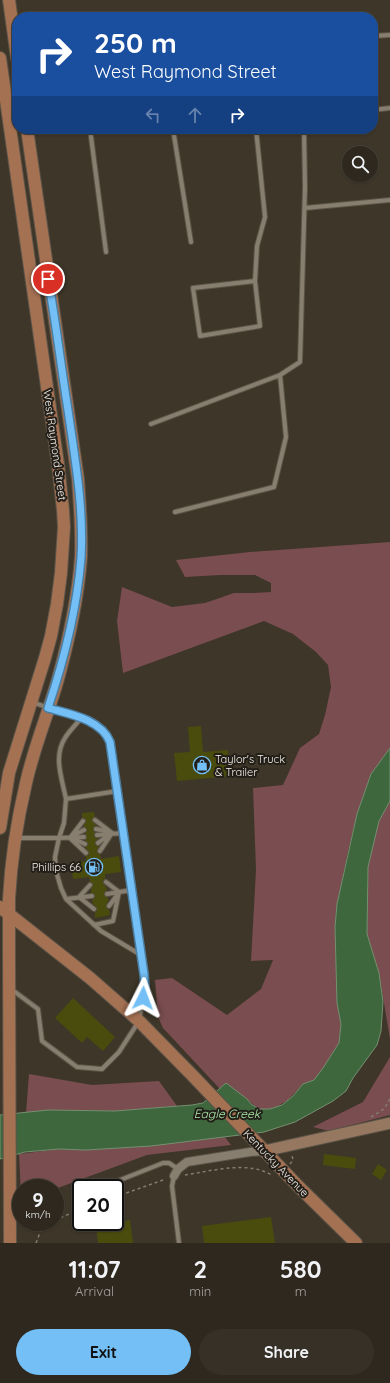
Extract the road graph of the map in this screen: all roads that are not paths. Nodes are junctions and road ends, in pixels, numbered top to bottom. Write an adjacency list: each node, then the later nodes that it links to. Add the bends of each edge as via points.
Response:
1 (9, 0): 2 (main road)
2 (12, 22)
3 (390, 35): 4 (lane)
4 (378, 36)
5 (0, 58): 8 (main road, West Raymond Street)
6 (390, 108): 7 (lane)
7 (378, 109)
8 (12, 129)
9 (13, 134): 23 (main road, West Raymond Street, via 63,510 63,542 57,604 49,644)
10 (28, 134): 24 (main road, West Raymond Street, via 78,479 81,518 80,559 74,609 58,679)
11 (91, 134): 18 (lane)
12 (174, 134): 17 (lane)
13 (257, 134): 19 (lane, via 265,217 256,246)
14 (304, 134): 16 (lane)
15 (390, 200): 16 (lane)
16 (305, 208): 20 (lane, via 300,362)
17 (191, 242)
18 (106, 252)
19 (255, 281): 19 (lane, via 260,326 200,336 193,288)
20 (280, 376): 21 (lane); 22 (lane, via 286,437 274,488)
21 (151, 424)
22 (175, 512)
23 (31, 702): 24 (lane); 30 (main road, West Raymond Street, via 9,773)
24 (48, 708): 25 (lane); 37 (main road, West Raymond Street, via 26,781)
25 (81, 718): 26 (lane, via 96,725 109,738); 27 (lane, via 64,739 60,753 59,765)
26 (118, 791): 27 (lane); 34 (lane)
27 (66, 799): 38 (lane, via 64,823)
28 (95, 820): 33 (lane)
29 (83, 821): 39 (lane)
30 (0, 828)
31 (96, 829): 33 (lane)
32 (84, 830): 39 (lane)
33 (112, 833): 34 (lane); 35 (lane); 40 (lane); 42 (lane)
34 (124, 833): 46 (lane)
35 (97, 835)
36 (84, 837): 39 (lane)
37 (16, 838): 38 (lane); 54 (main road, West Raymond Street, via 9,900)
38 (59, 838): 39 (lane); 51 (lane, via 55,857 56,871)
39 (70, 838): 41 (lane); 43 (lane)
40 (98, 843)
41 (85, 844)
42 (100, 851)
43 (86, 853)
44 (106, 882): 47 (lane)
45 (90, 884): 50 (lane)
46 (132, 890): 47 (lane); 56 (lane)
47 (119, 892): 48 (lane); 52 (lane); 55 (lane, via 113,921)
48 (107, 894)
49 (92, 896): 50 (lane)
50 (79, 898): 51 (lane); 53 (lane)
51 (66, 899): 55 (lane)
52 (109, 906)
53 (94, 909)
54 (5, 910): 57 (main road, West Raymond Street); 58 (main road, Kentucky Avenue)
55 (94, 925): 56 (lane, via 101,932)
56 (141, 955): 58 (lane, via 145,987)
57 (9, 988): 58 (lane, via 38,1009 42,1041 77,1067 102,1068 119,1052); 63 (main road, West Raymond Street)
58 (140, 1021): 60 (main road, Kentucky Avenue)
59 (390, 1123): 60 (main road)
60 (264, 1151): 61 (street, via 200,1159 188,1162); 65 (main road, Kentucky Avenue)
61 (176, 1173): 62 (lane, via 169,1163 163,1163); 64 (lane, via 172,1186)
62 (123, 1179)
63 (10, 1243)
64 (179, 1243)
65 (356, 1243)

